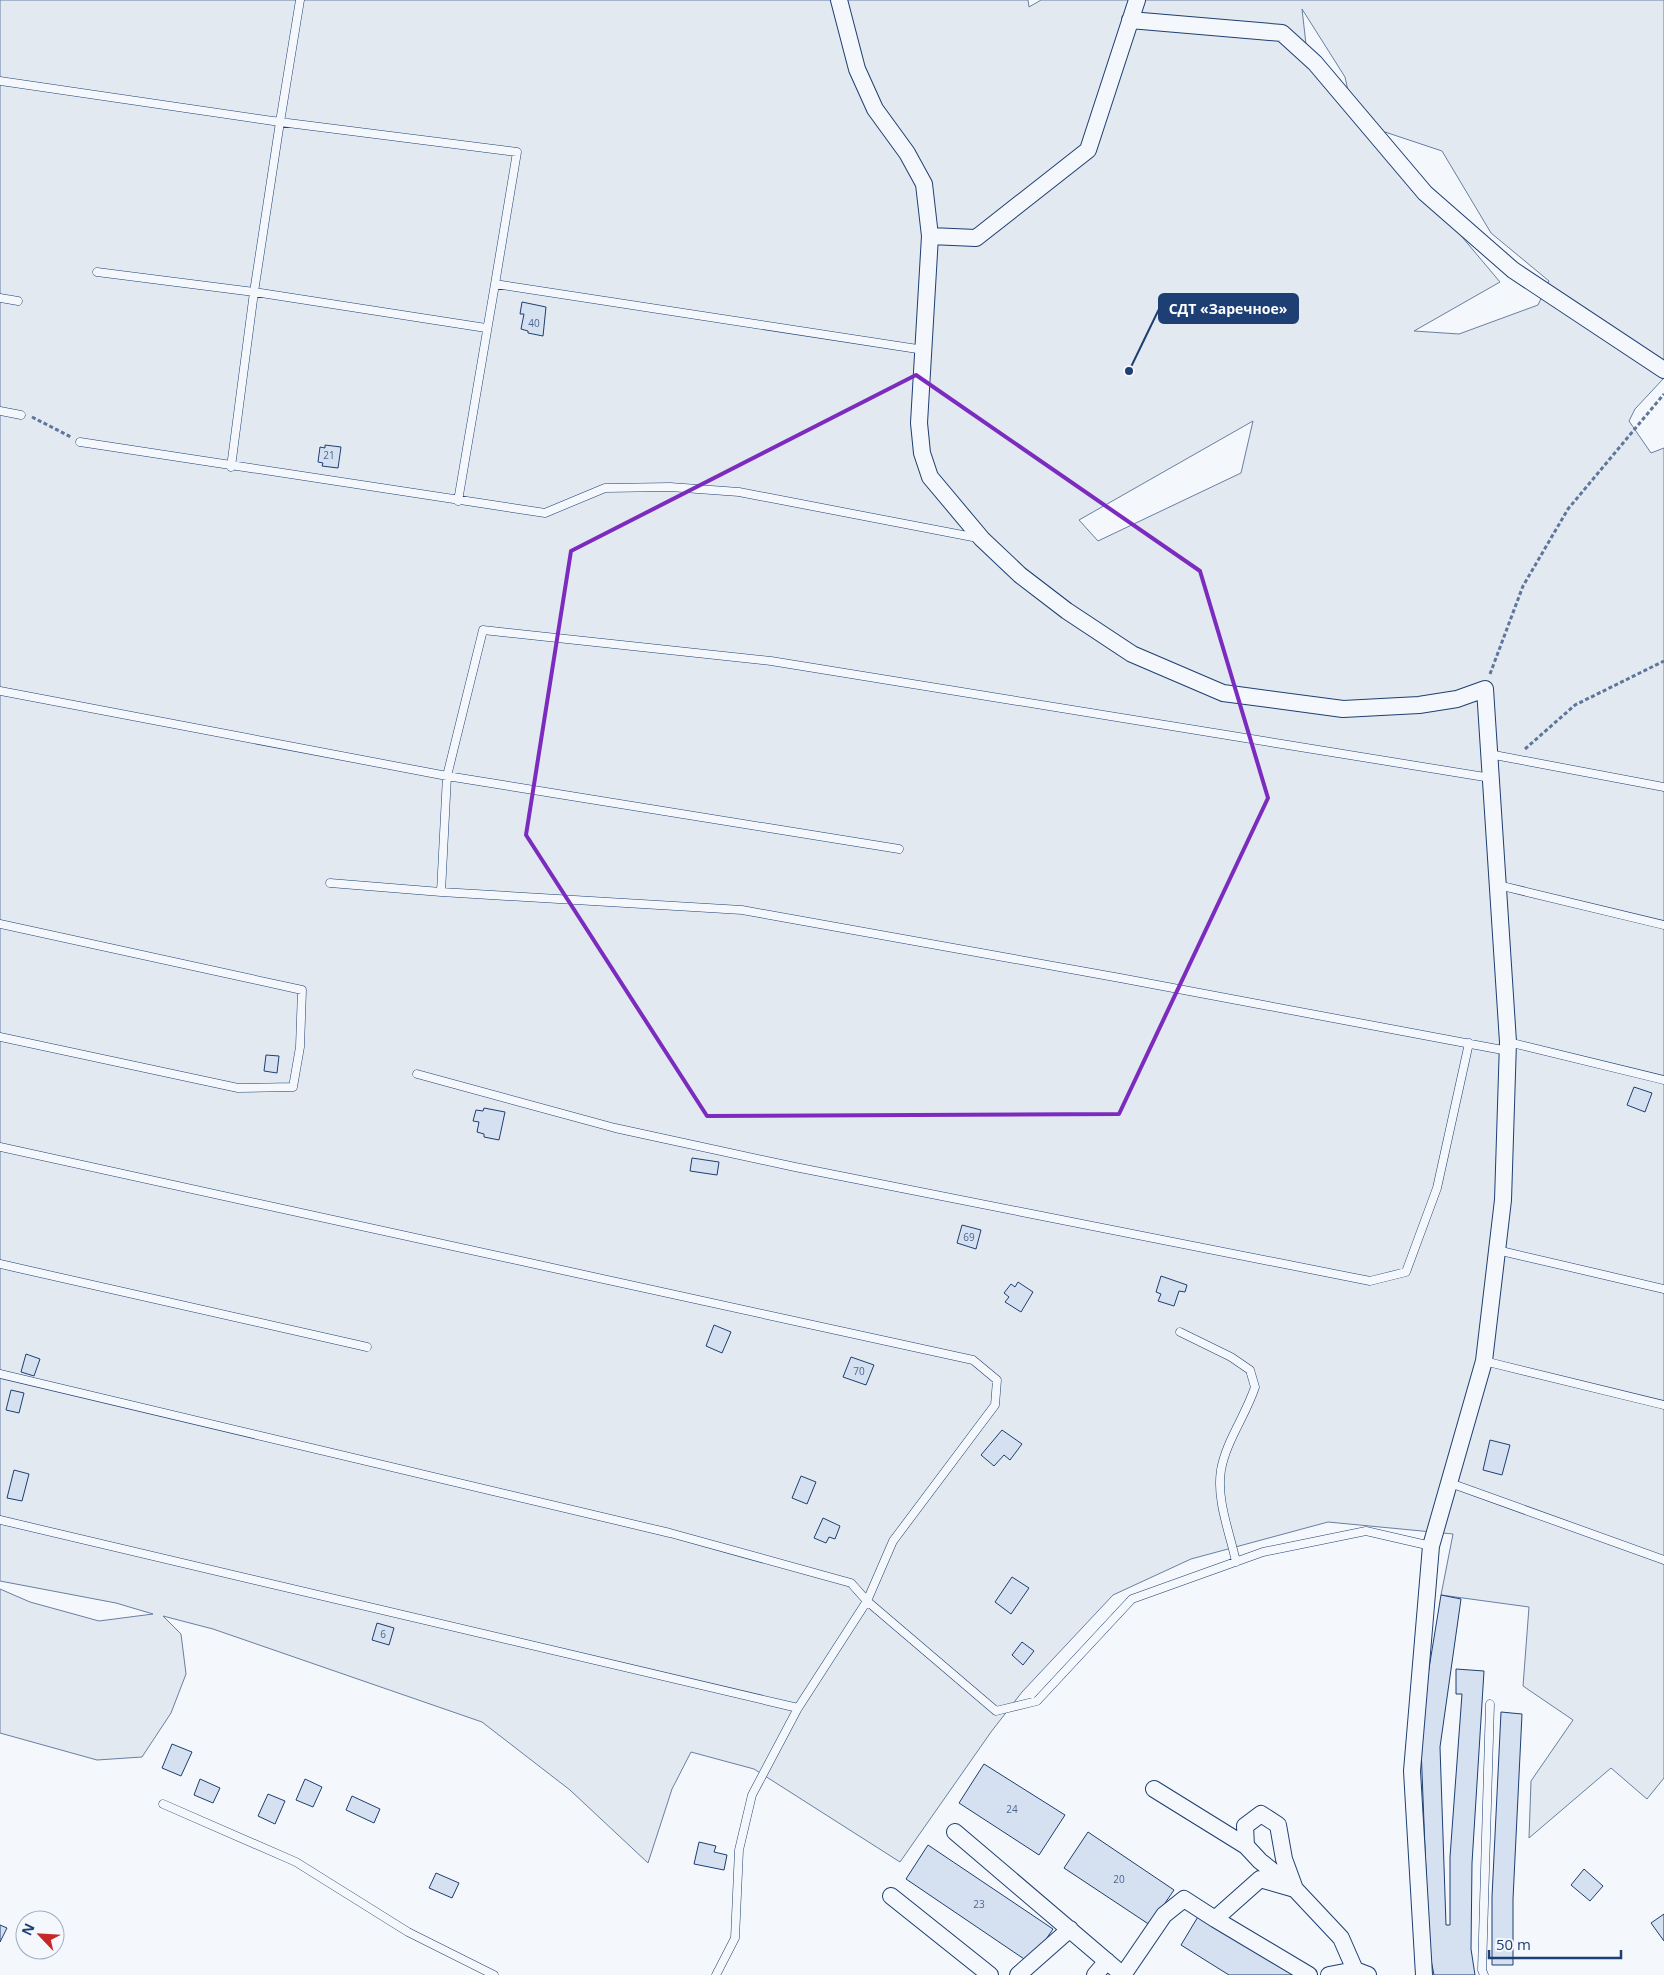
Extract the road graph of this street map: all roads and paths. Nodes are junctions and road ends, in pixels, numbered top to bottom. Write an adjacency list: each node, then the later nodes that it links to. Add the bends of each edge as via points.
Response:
1 (300, 0): 6 (lane)
2 (839, 0): 7 (street, via 857,69 875,109 908,153 924,184)
3 (1137, 0): 4 (street)
4 (1130, 20): 7 (street, via 1088,150 976,238); 15 (street, via 1282,33 1315,63 1425,193 1514,270)
5 (0, 81): 6 (lane)
6 (280, 122): 9 (lane, via 517,152); 10 (lane)
7 (930, 236): 14 (street)
8 (97, 272): 10 (lane)
9 (495, 284): 13 (lane); 14 (lane)
10 (254, 292): 13 (lane); 20 (lane)
11 (0, 298): 12 (lane)
12 (18, 301)
13 (486, 328): 21 (lane)
14 (924, 350): 22 (street, via 919,423 922,453 930,477)
15 (1664, 370)
16 (1664, 394): 24 (path, via 1568,509 1523,586)
17 (0, 411): 18 (lane)
18 (21, 414): 19 (path)
19 (80, 442): 20 (lane)
20 (230, 467): 21 (lane)
21 (458, 501): 22 (lane, via 545,513 604,488 739,492)
22 (982, 539): 24 (street, via 1020,575 1132,654 1223,693 1359,709 1458,699)
23 (1664, 661): 26 (path, via 1575,705 1533,744)
24 (1485, 689): 27 (street)
25 (0, 691): 28 (lane)
26 (1519, 752)
27 (1489, 754): 29 (street); 30 (lane)
28 (447, 776): 29 (lane, via 483,630 771,661); 31 (lane); 34 (lane)
29 (1490, 778): 33 (street)
30 (1664, 787)
31 (899, 849)
32 (330, 883): 34 (lane)
33 (1498, 885): 36 (lane); 39 (street)
34 (442, 892): 38 (lane, via 742,910)
35 (0, 924): 37 (lane, via 302,990 300,1047 293,1087 238,1088)
36 (1664, 926)
37 (0, 1037)
38 (1469, 1043): 39 (lane); 40 (lane, via 1437,1188 1406,1272 1370,1281 634,1133)
39 (1508, 1046): 41 (lane); 43 (street)
40 (417, 1074)
41 (1664, 1080)
42 (0, 1147): 56 (lane, via 973,1360 996,1380 995,1404 893,1541)
43 (1497, 1250): 45 (lane); 48 (street)
44 (0, 1264): 47 (lane)
45 (1664, 1290)
46 (1180, 1332): 55 (lane, via 1250,1370 1255,1388 1221,1470 1220,1493)
47 (367, 1347)
48 (1484, 1362): 50 (lane); 51 (street)
49 (0, 1374): 56 (lane, via 670,1533 851,1583)
50 (1664, 1405)
51 (1450, 1483): 53 (street); 54 (lane)
52 (0, 1520): 58 (lane)
53 (1431, 1546): 55 (lane, via 1366,1531 1263,1552); 76 (street, via 1412,1771)
54 (1664, 1560)
55 (1236, 1562): 56 (lane, via 1132,1599 1037,1701 996,1711)
56 (867, 1601): 58 (lane)
57 (1490, 1704): 77 (lane)
58 (798, 1708): 70 (lane, via 752,1795 739,1850 735,1938)
59 (1154, 1789): 62 (street)
60 (163, 1804): 69 (lane, via 296,1862 408,1932)
61 (955, 1832): 66 (street)
62 (1246, 1846): 63 (street); 63 (street, via 1245,1826 1261,1814 1278,1825 1284,1858)
63 (1295, 1888): 65 (street, via 1260,1879); 68 (street, via 1342,1938)
64 (891, 1896): 71 (street)
65 (1215, 1919): 67 (street, via 1184,1899 1164,1915 1123,1975); 74 (street)
66 (1070, 1929): 67 (street); 72 (street)
67 (1107, 1961): 73 (street)
68 (1362, 1972): 75 (street)
69 (494, 1975)
70 (716, 1975)
71 (990, 1975)
72 (1018, 1975)
73 (1094, 1975)
74 (1309, 1975)
75 (1330, 1975)
76 (1424, 1975)
77 (1484, 1975)

